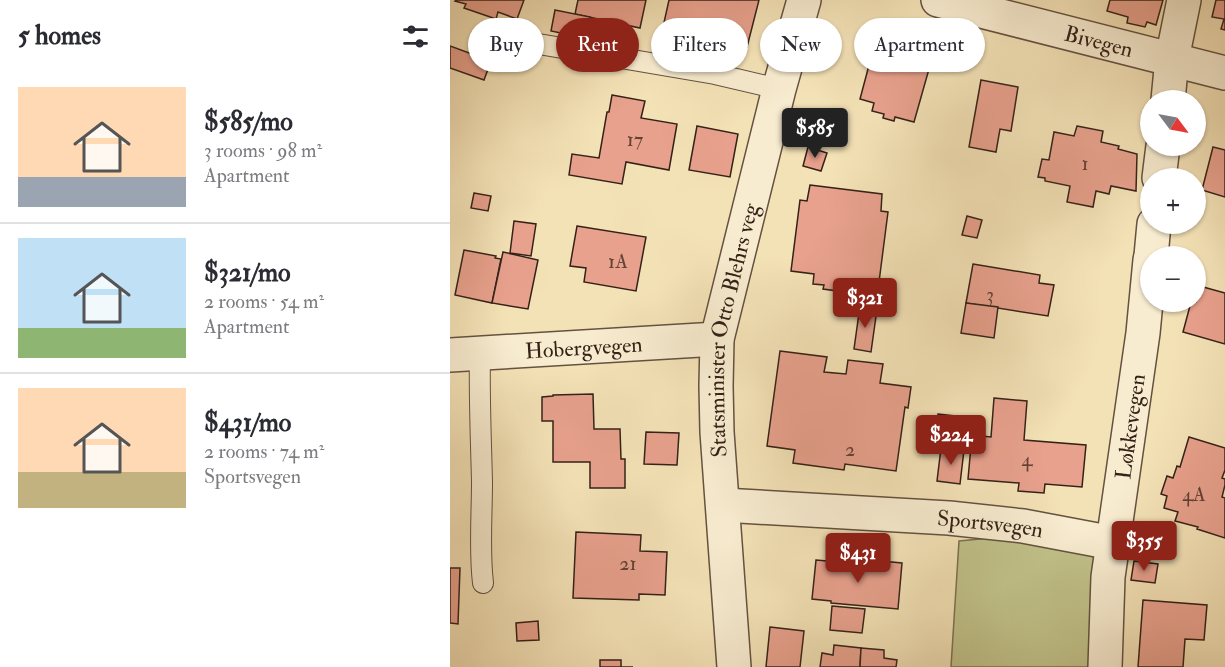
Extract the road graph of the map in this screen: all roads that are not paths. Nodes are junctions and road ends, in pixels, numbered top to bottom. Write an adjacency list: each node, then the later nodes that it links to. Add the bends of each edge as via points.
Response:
1 (804, 0): 7 (street, Statsminister Otto Blehrs veg)
2 (939, 0): 5 (street, Bivegen)
3 (1184, 0): 5 (street)
4 (544, 45): 7 (lane, via 716,74)
5 (1172, 59): 6 (street, Bivegen); 8 (street)
6 (1225, 73)
7 (779, 89): 10 (street, Statsminister Otto Blehrs veg)
8 (1169, 90)
9 (1145, 312): 13 (street, Løkkevegen)
10 (717, 339): 11 (street, Hobergvegen); 12 (street, Statsminister Otto Blehrs veg, via 717,432)
11 (465, 354): 14 (lane, via 479,406)
12 (723, 505): 13 (street, Sportsvegen, via 949,518 1023,526); 15 (street, Statsminister Otto Blehrs veg)
13 (1113, 543): 16 (street, Løkkevegen)
14 (483, 584)
15 (734, 667)
16 (1105, 667)

